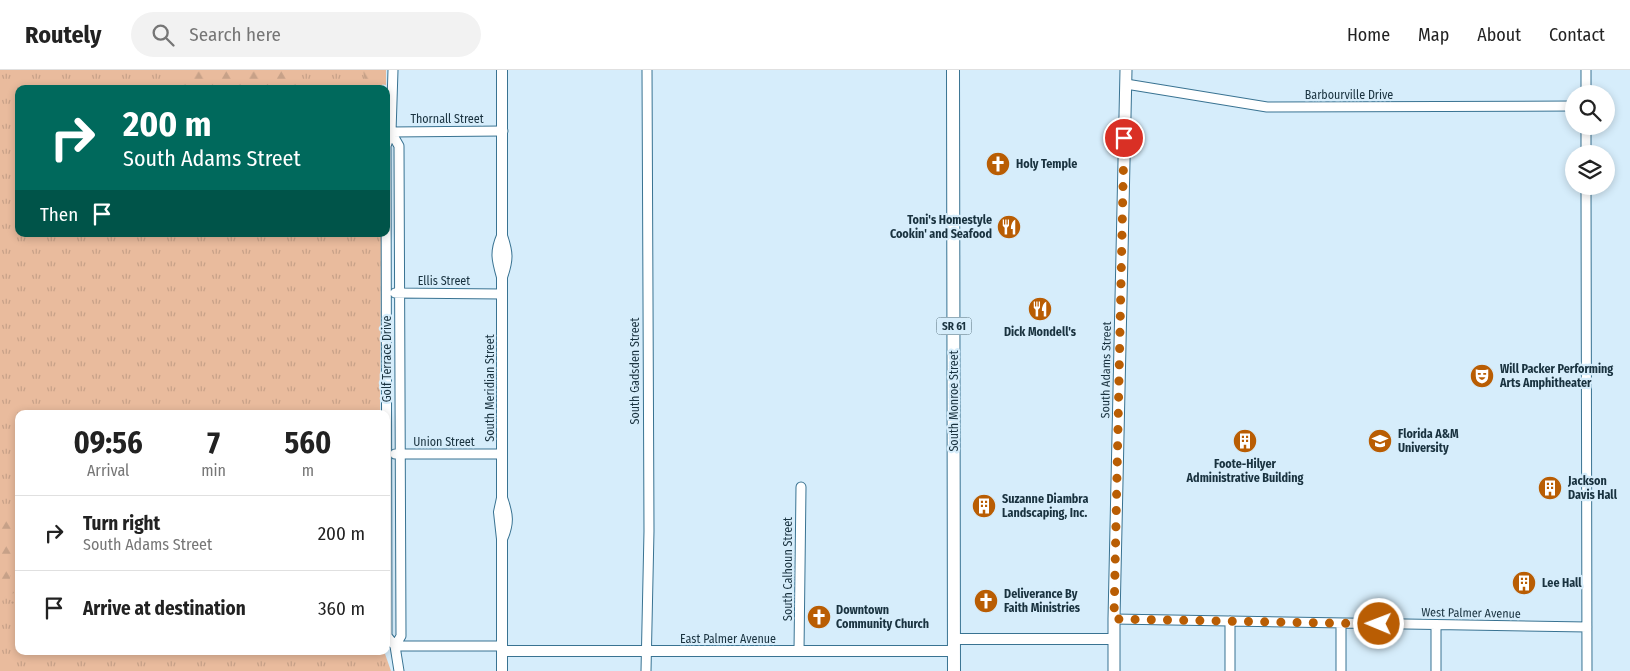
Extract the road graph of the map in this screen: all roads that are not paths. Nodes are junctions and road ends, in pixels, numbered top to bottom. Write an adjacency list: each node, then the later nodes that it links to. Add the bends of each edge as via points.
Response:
1 (393, 70): 11 (street, Golf Terrace Drive)
2 (502, 70): 10 (street, South Meridian Street)
3 (647, 70): 33 (street, South Gadsden Street, via 649,530)
4 (953, 70): 29 (main road, South Monroe Street / SR 61)
5 (1126, 70): 7 (main road, South Adams Street)
6 (1586, 70): 8 (street)
7 (1126, 84): 9 (street, Barbourville Drive, via 1267,107); 22 (main road, South Adams Street)
8 (1586, 85)
9 (1565, 106)
10 (503, 131): 11 (street, Thornall Street); 16 (street, South Meridian Street, via 502,236 507,262 502,277)
11 (391, 132): 15 (street, Golf Terrace Drive, via 399,146)
12 (1586, 195): 26 (street)
13 (386, 237): 14 (street, Golf Terrace Drive)
14 (386, 293): 15 (street, Ellis Street); 17 (street, Golf Terrace Drive)
15 (400, 293): 16 (street, Ellis Street); 19 (street, Golf Terrace Drive)
16 (502, 294): 20 (street, South Meridian Street)
17 (387, 410)
18 (390, 454): 19 (street, Union Street)
19 (400, 454): 20 (street, Union Street); 30 (street, Golf Terrace Drive, via 401,636)
20 (502, 454): 31 (street, South Meridian Street, via 502,498 507,512 507,527 502,539)
21 (801, 487): 32 (street, South Calhoun Street)
22 (1114, 619): 23 (street, West Palmer Avenue); 27 (main road, South Adams Street)
23 (1230, 621): 24 (street, West Palmer Avenue); 39 (street)
24 (1341, 623): 25 (street, West Palmer Avenue); 40 (street)
25 (1436, 625): 26 (street, West Palmer Avenue); 41 (street)
26 (1587, 627): 42 (street)
27 (1114, 639): 29 (street, East Palmer Avenue); 38 (main road, South Adams Street)
28 (390, 640): 30 (street, Golf Terrace Drive)
29 (954, 645): 32 (street, East Palmer Avenue); 37 (main road, South Monroe Street / SR 61)
30 (395, 646): 31 (street, East Palmer Avenue); 34 (street, Golf Terrace Drive)
31 (502, 649): 33 (street, East Palmer Avenue); 35 (street, South Meridian Street)
32 (800, 651): 33 (street, East Palmer Avenue)
33 (646, 652): 36 (street, South Gadsden Street)
34 (399, 671)
35 (502, 671)
36 (646, 671)
37 (954, 671)
38 (1114, 671)
39 (1230, 671)
40 (1341, 671)
41 (1436, 671)
42 (1587, 671)

